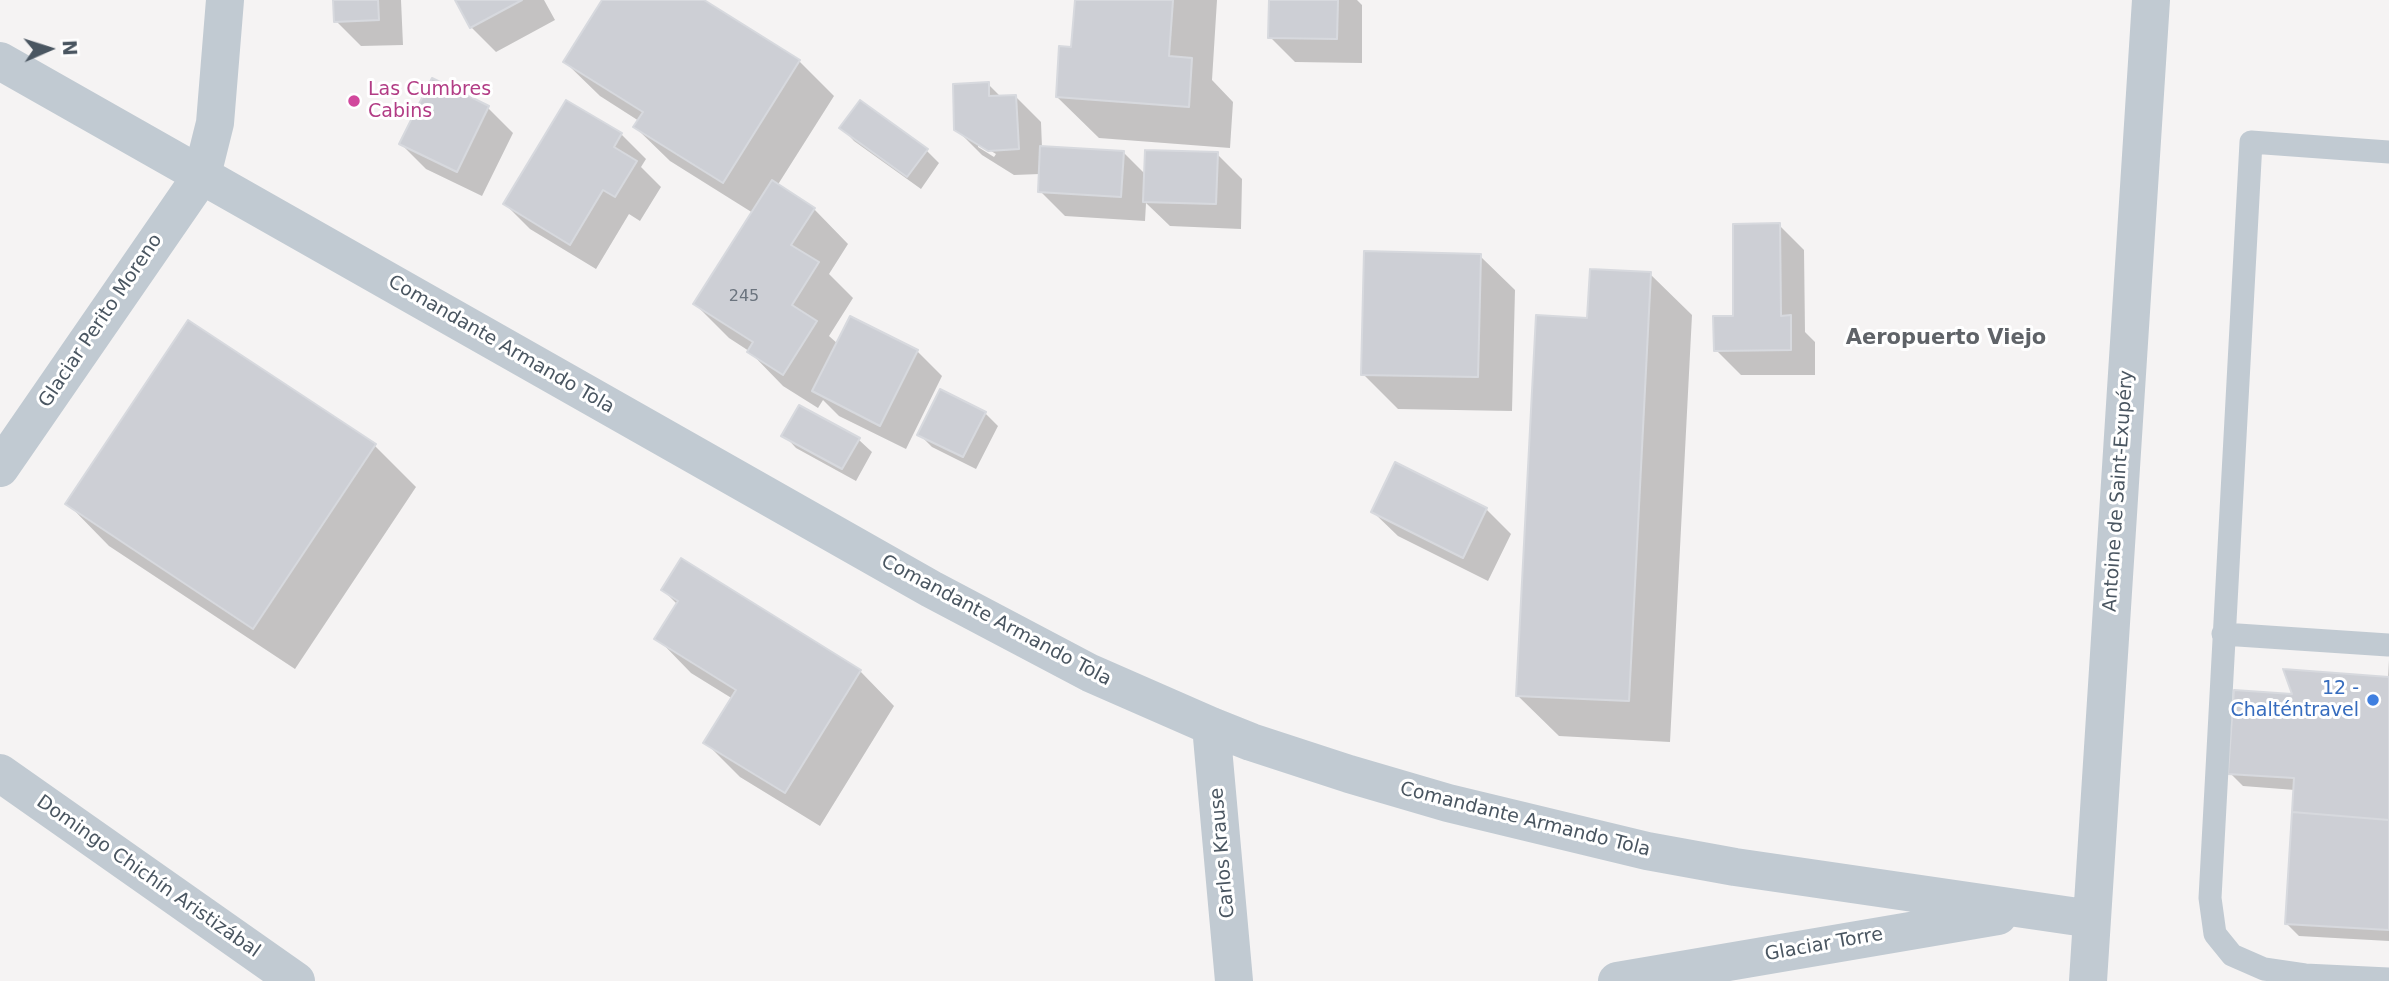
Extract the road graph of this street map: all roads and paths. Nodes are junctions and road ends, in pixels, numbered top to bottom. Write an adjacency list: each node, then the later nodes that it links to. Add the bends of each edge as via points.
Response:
1 (225, 0): 5 (street, via 215,123)
2 (2151, 0): 12 (street, Antoine de Saint-Exupéry)
3 (0, 61): 5 (street, Comandante Armando Tola)
4 (2389, 152): 7 (lane, via 2251,142)
5 (202, 174): 6 (street, Glaciar Perito Moreno); 9 (street, Comandante Armando Tola, via 932,589 1090,673)
6 (0, 468)
7 (2223, 634): 8 (lane); 13 (lane, via 2210,898 2215,934 2232,955 2264,969)
8 (2388, 645)
9 (1211, 726): 11 (street, Comandante Armando Tola, via 1436,799 1647,851); 15 (street, Carlos Krause)
10 (0, 773): 14 (street, Domingo Chichín Aristizábal)
11 (2031, 910): 12 (street, Comandante Armando Tola); 16 (street, Glaciar Torre)
12 (2092, 919): 17 (street, Antoine de Saint-Exupéry)
13 (2389, 979)
14 (296, 981)
15 (1234, 981)
16 (1617, 981)
17 (2088, 981)

